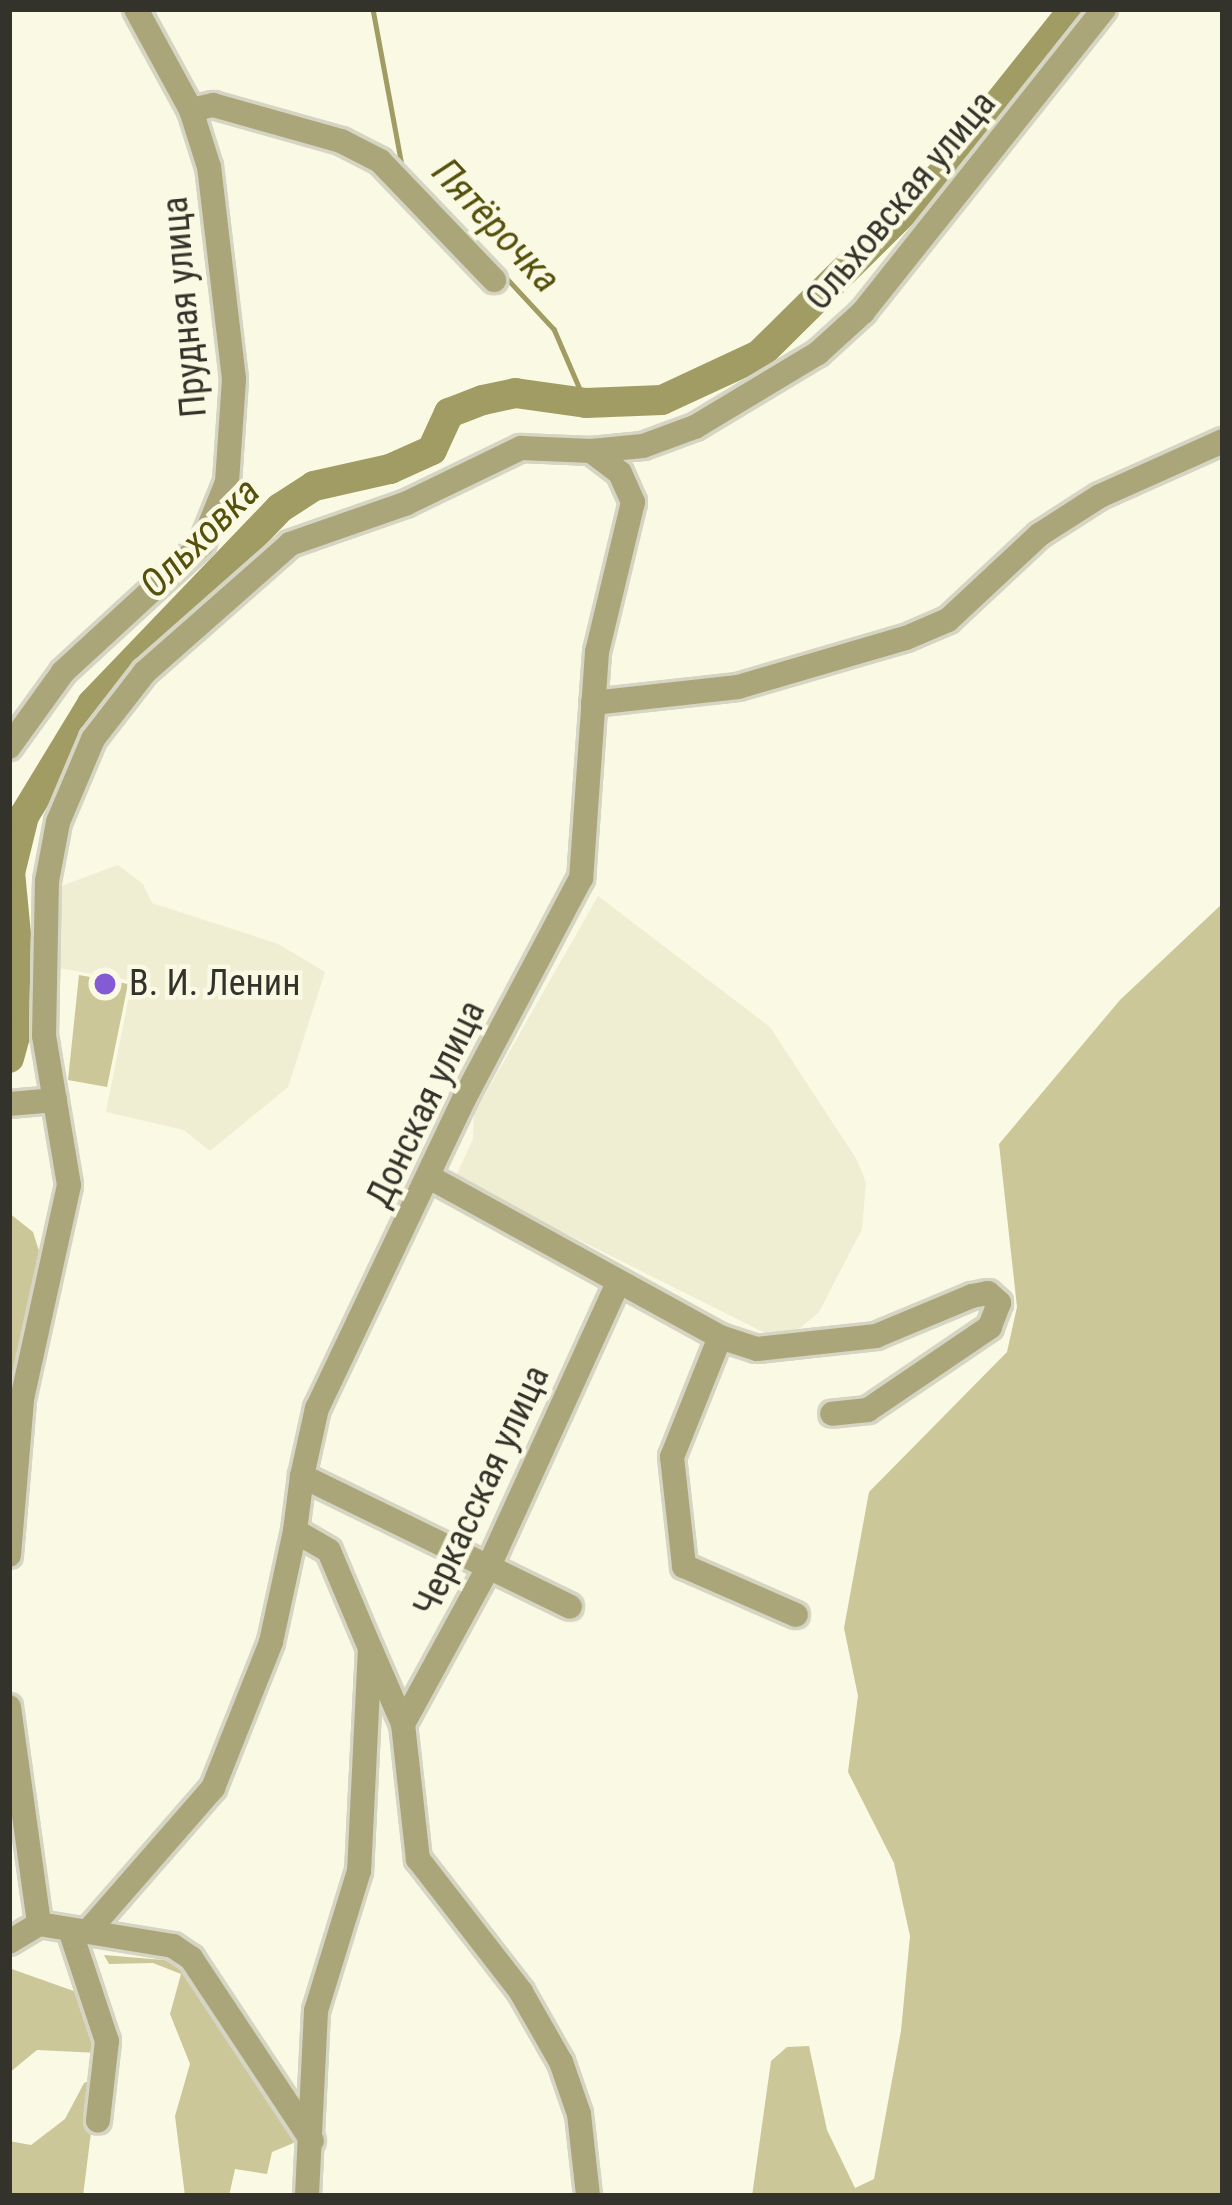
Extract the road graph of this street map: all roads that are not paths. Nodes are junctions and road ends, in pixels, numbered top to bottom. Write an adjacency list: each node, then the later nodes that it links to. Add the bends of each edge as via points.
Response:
1 (136, 9): 3 (street, Прудная улица)
2 (1104, 9): 6 (street, Ольховская улица, via 863,312 818,353 695,427 643,446)
3 (191, 110): 4 (street, via 213,104 380,160); 8 (street, Прудная улица, via 208,167 234,379 223,502 184,565 63,672)
4 (494, 280)
5 (1223, 441): 7 (street, via 1100,496 1039,536 948,620 906,638 738,687)
6 (591, 451): 7 (street, Донская улица, via 620,473 633,502 597,652); 9 (street, Ольховская улица, via 521,448 405,504 290,544 118,700 64,806 47,881 44,1036)
7 (593, 703): 11 (street, Донская улица, via 580,878)
8 (9, 748)
9 (55, 1100): 10 (street); 17 (street, Ольховская улица, via 69,1185 22,1399)
10 (9, 1104)
11 (430, 1178): 12 (street); 15 (street, Донская улица, via 317,1408)
12 (618, 1283): 13 (street); 18 (street, Черкасская улица)
13 (720, 1337): 14 (street, via 791,1349 876,1336 972,1295 988,1292 999,1304 990,1327 868,1410); 20 (street, via 672,1457 684,1566)
14 (832, 1414)
15 (302, 1476): 16 (street, Донская улица); 18 (street)
16 (295, 1531): 21 (street, via 329,1551); 25 (street, Донская улица, via 271,1642 213,1788)
17 (9, 1555)
18 (489, 1566): 19 (street); 23 (street, Черкасская улица)
19 (570, 1607)
20 (796, 1615)
21 (370, 1648): 23 (street); 28 (street, via 359,1871 316,2011)
22 (9, 1707): 24 (street)
23 (404, 1724): 30 (street, via 418,1859 521,1992 561,2062 579,2114)
24 (39, 1924): 25 (street); 26 (street)
25 (80, 1930): 27 (street, via 107,2041); 28 (street, via 173,1946 191,1958)
26 (9, 1942)
27 (98, 2120)
28 (312, 2141): 29 (street)
29 (307, 2196)
30 (588, 2196)

